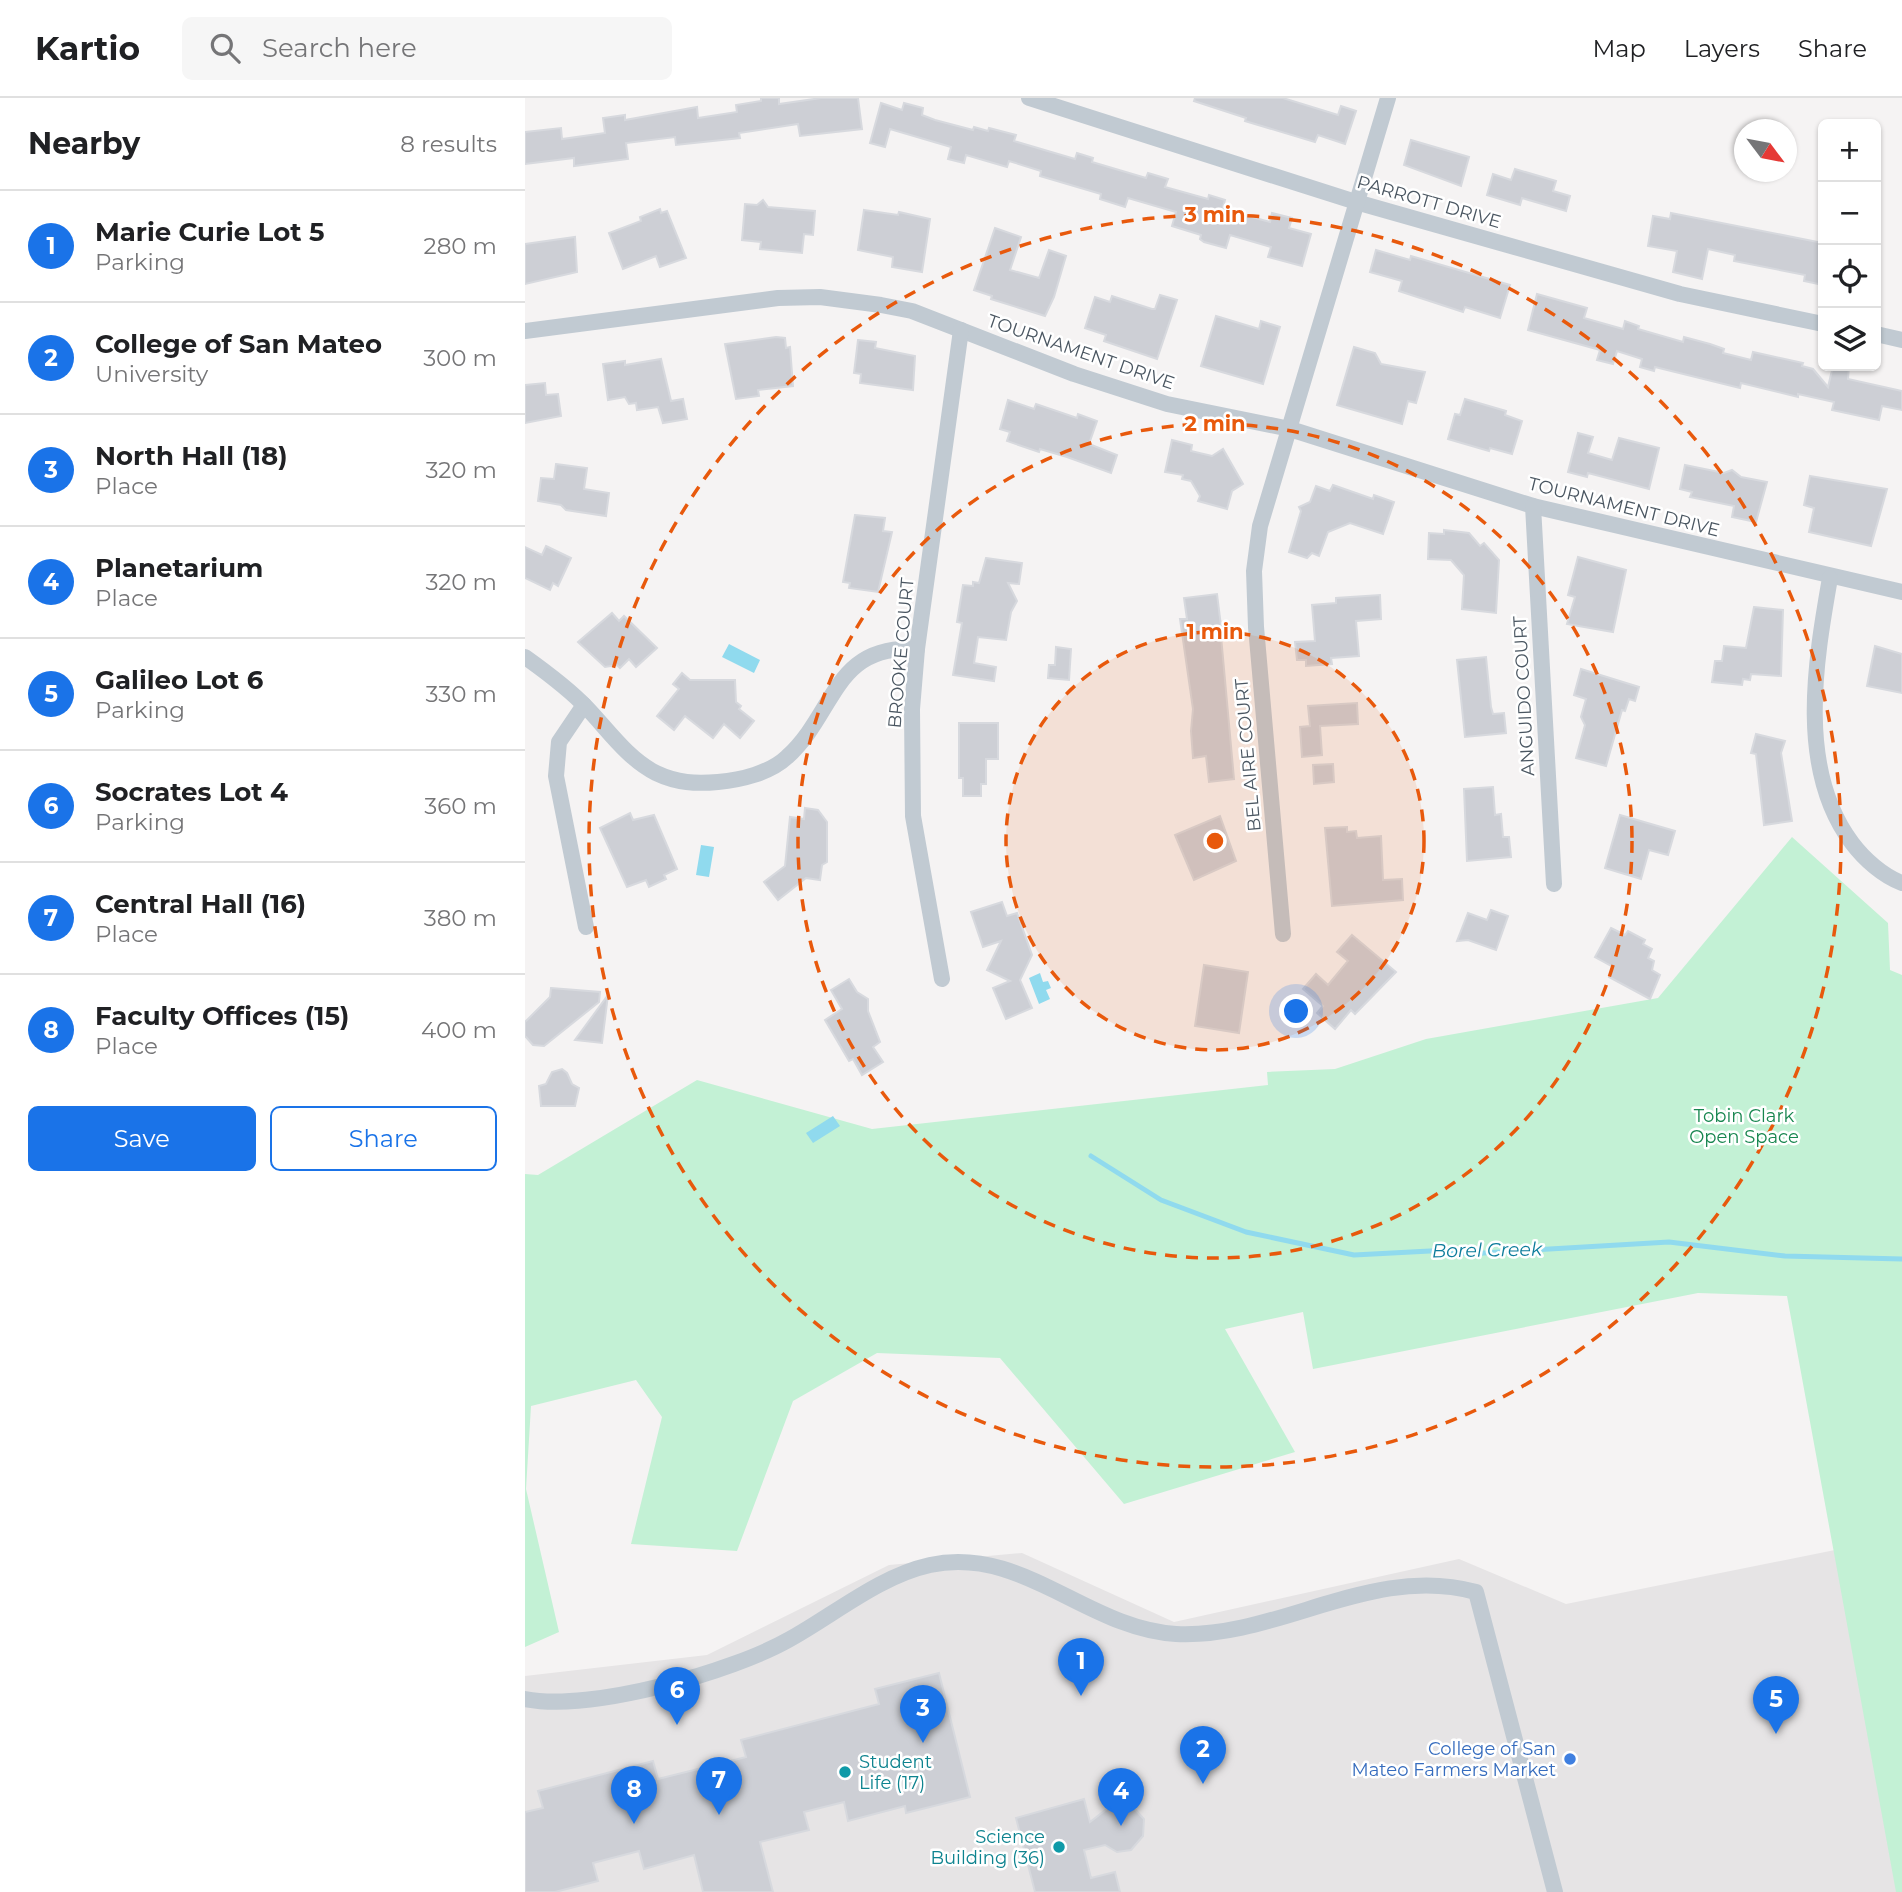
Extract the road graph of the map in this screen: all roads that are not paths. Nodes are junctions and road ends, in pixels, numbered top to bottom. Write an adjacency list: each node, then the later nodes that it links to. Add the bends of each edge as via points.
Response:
1 (1029, 98): 3 (street, PARROTT DRIVE)
2 (1388, 98): 3 (street, BEL AIRE COURT)
3 (1356, 202): 4 (street, PARROTT DRIVE, via 1680,294); 9 (street, BEL AIRE COURT)
4 (1818, 323)
5 (961, 330): 6 (street, TOURNAMENT DRIVE, via 912,311 810,297 695,307); 9 (street, TOURNAMENT DRIVE, via 1167,404); 13 (street, BROOKE COURT)
6 (525, 331)
7 (1881, 335): 8 (street)
8 (1902, 340)
9 (1290, 429): 10 (street, TOURNAMENT DRIVE); 19 (street, BEL AIRE COURT, via 1260,526 1254,572)
10 (1533, 506): 11 (street, TOURNAMENT DRIVE); 17 (street, ANGUIDO COURT)
11 (1830, 578): 12 (street, TOURNAMENT DRIVE); 16 (street, via 1819,649 1820,778 1837,823 1859,852)
12 (1902, 593)
13 (917, 649): 15 (street, via 891,650 857,662 836,684 809,732 786,758 761,772 726,781 690,784 656,773 628,752); 20 (street, BROOKE COURT, via 912,709 913,816)
14 (525, 657): 15 (street)
15 (584, 705): 18 (street, via 559,742 556,776)
16 (1902, 883)
17 (1555, 884)
18 (586, 927)
19 (1283, 934)
20 (943, 979)
21 (525, 1699): 22 (street, via 604,1698 722,1668 768,1651 909,1571 947,1562 995,1564 1110,1617 1174,1634 1222,1631 1407,1585 1432,1583 1476,1592)
22 (1555, 1892)

